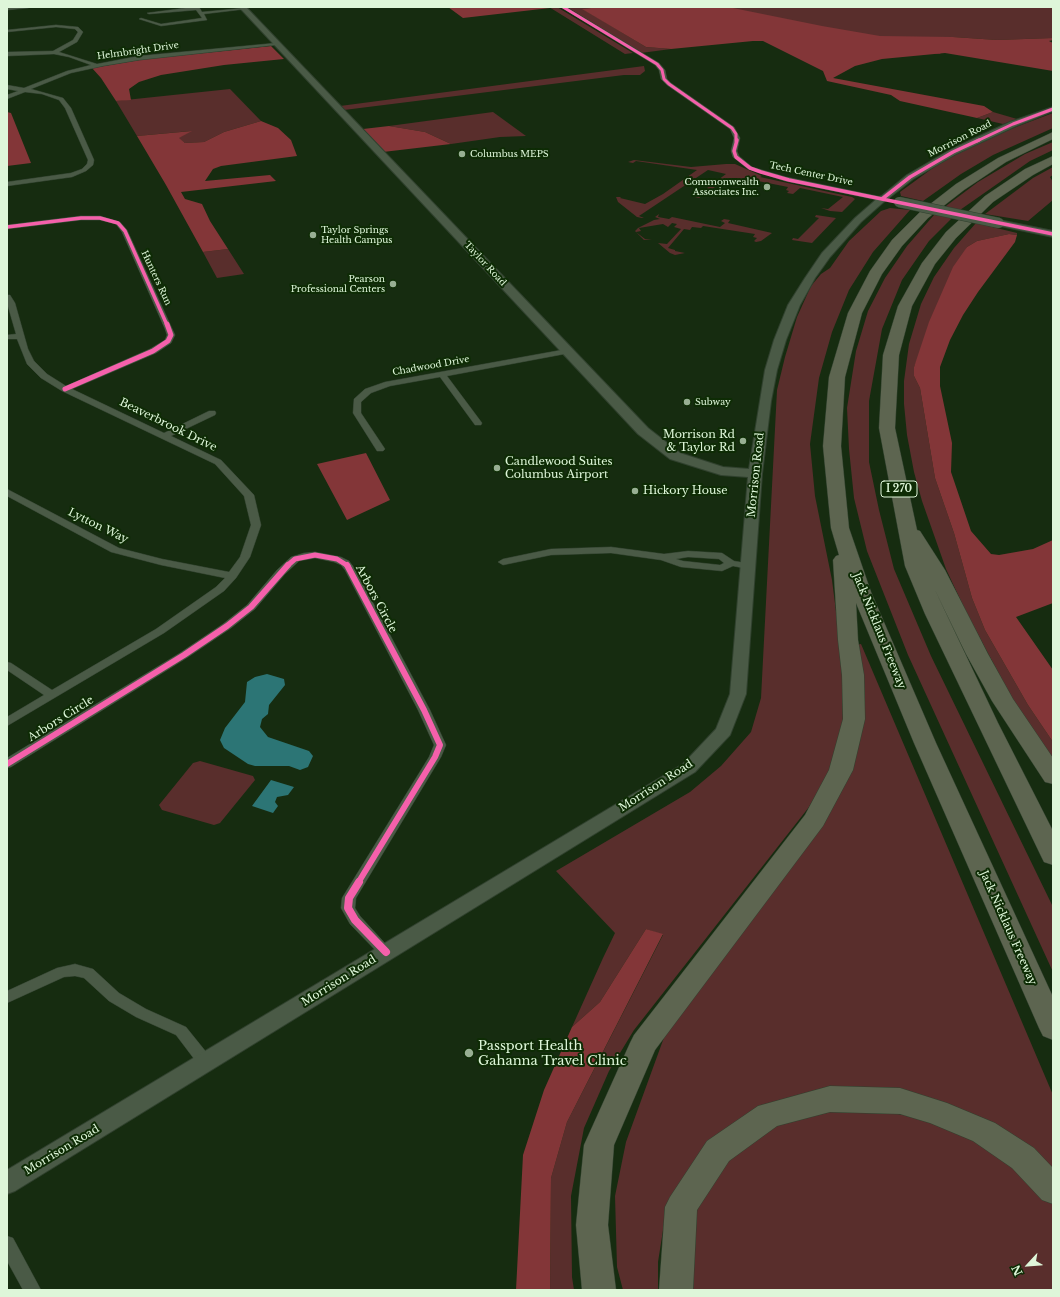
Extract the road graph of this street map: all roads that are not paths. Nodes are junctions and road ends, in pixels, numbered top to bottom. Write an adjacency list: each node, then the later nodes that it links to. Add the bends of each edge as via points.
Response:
1 (28, 7): 5 (street)
2 (563, 7): 21 (street, Tech Center Drive, via 657,64 669,84 732,128 737,138 734,151 736,157 750,168 789,180)
3 (196, 8): 6 (street); 7 (street)
4 (243, 8): 7 (street); 10 (main road, Taylor Road)
5 (7, 9)
6 (149, 13)
7 (201, 13): 8 (street, via 205,20 161,25)
8 (141, 19)
9 (7, 30): 11 (street, via 56,26 76,28 81,32 75,42)
10 (276, 44): 13 (street, Helmbright Drive); 28 (main road, Taylor Road)
11 (54, 52): 12 (street); 13 (street)
12 (7, 54)
13 (95, 65): 15 (street, Helmbright Drive, via 69,72)
14 (7, 87): 15 (street)
15 (26, 90): 16 (street, Helmbright Drive); 20 (street, via 61,99 68,108 91,160 90,165 84,170 57,178)
16 (7, 97)
17 (1053, 109): 21 (street, Morrison Road, via 1013,124 953,152 910,178)
18 (1053, 135): 38 (highway, Jack Nicklaus Freeway, via 1002,160 960,187 924,215 896,243 875,274 855,313 837,377 832,446)
19 (1053, 159): 37 (highway, I 270, via 990,199 951,235 929,263 905,306 891,355 887,428)
20 (7, 184)
21 (882, 199): 22 (street, Tech Center Drive); 35 (main road, Morrison Road, via 838,240 794,305 771,370 764,401)
22 (899, 202): 24 (main road, Tech Center Drive, bridge)
23 (7, 227): 30 (street, Hunters Run, via 81,218 100,218 118,223 125,231 169,329 171,335 168,341 153,351)
24 (1053, 234)
25 (7, 297): 26 (street, Beaverbrook Drive, via 11,303)
26 (19, 336): 27 (street); 30 (street, Beaverbrook Drive, via 30,362 44,376)
27 (7, 337)
28 (567, 351): 29 (street, Chadwood Drive); 35 (main road, Taylor Road, via 643,431 675,456 721,471)
29 (442, 374): 32 (street); 34 (street, Chadwood Drive, via 388,384 368,391 357,401 357,413)
30 (65, 389): 33 (street, Beaverbrook Drive)
31 (212, 413): 33 (street)
32 (478, 423)
33 (164, 436): 41 (street, Beaverbrook Drive, via 218,462 249,495 256,525 244,558)
34 (380, 449)
35 (755, 474): 40 (main road, Morrison Road)
36 (9, 495): 41 (street, Lytton Way, via 115,550)
37 (906, 523): 46 (highway, via 935,570 1003,701); 47 (highway, I 270, via 915,566 935,614)
38 (840, 528): 50 (highway, Jack Nicklaus Freeway, via 861,592 925,743); 56 (highway, via 853,675 854,719 841,770 814,820 644,1043 599,1145 592,1225)
39 (502, 562): 40 (street, via 551,552 611,550 663,557 681,564 722,568 732,563)
40 (748, 566): 48 (main road, Morrison Road, via 738,694 724,731 689,768)
41 (232, 576): 43 (street, Beaverbrook Drive, via 220,589 160,631)
42 (7, 665): 43 (street)
43 (52, 695): 44 (street, Beaverbrook Drive)
44 (7, 722)
45 (7, 764): 48 (street, Arbors Circle, via 227,626 251,607 295,559 315,555 345,563 424,710 440,745 349,898 348,908 355,920)
46 (1053, 776)
47 (1053, 856)
48 (386, 952): 51 (main road, Morrison Road)
49 (7, 997): 51 (street, via 62,972 75,970 88,973 114,997 141,1013 181,1031)
50 (1053, 1028)
51 (206, 1063): 52 (main road, Morrison Road)
52 (7, 1183)
53 (1053, 1190): 57 (highway, via 1023,1158 984,1132 936,1112 900,1101 830,1099 769,1115 718,1151 681,1207)
54 (7, 1244): 55 (street)
55 (32, 1290)
56 (599, 1290)
57 (676, 1290)

